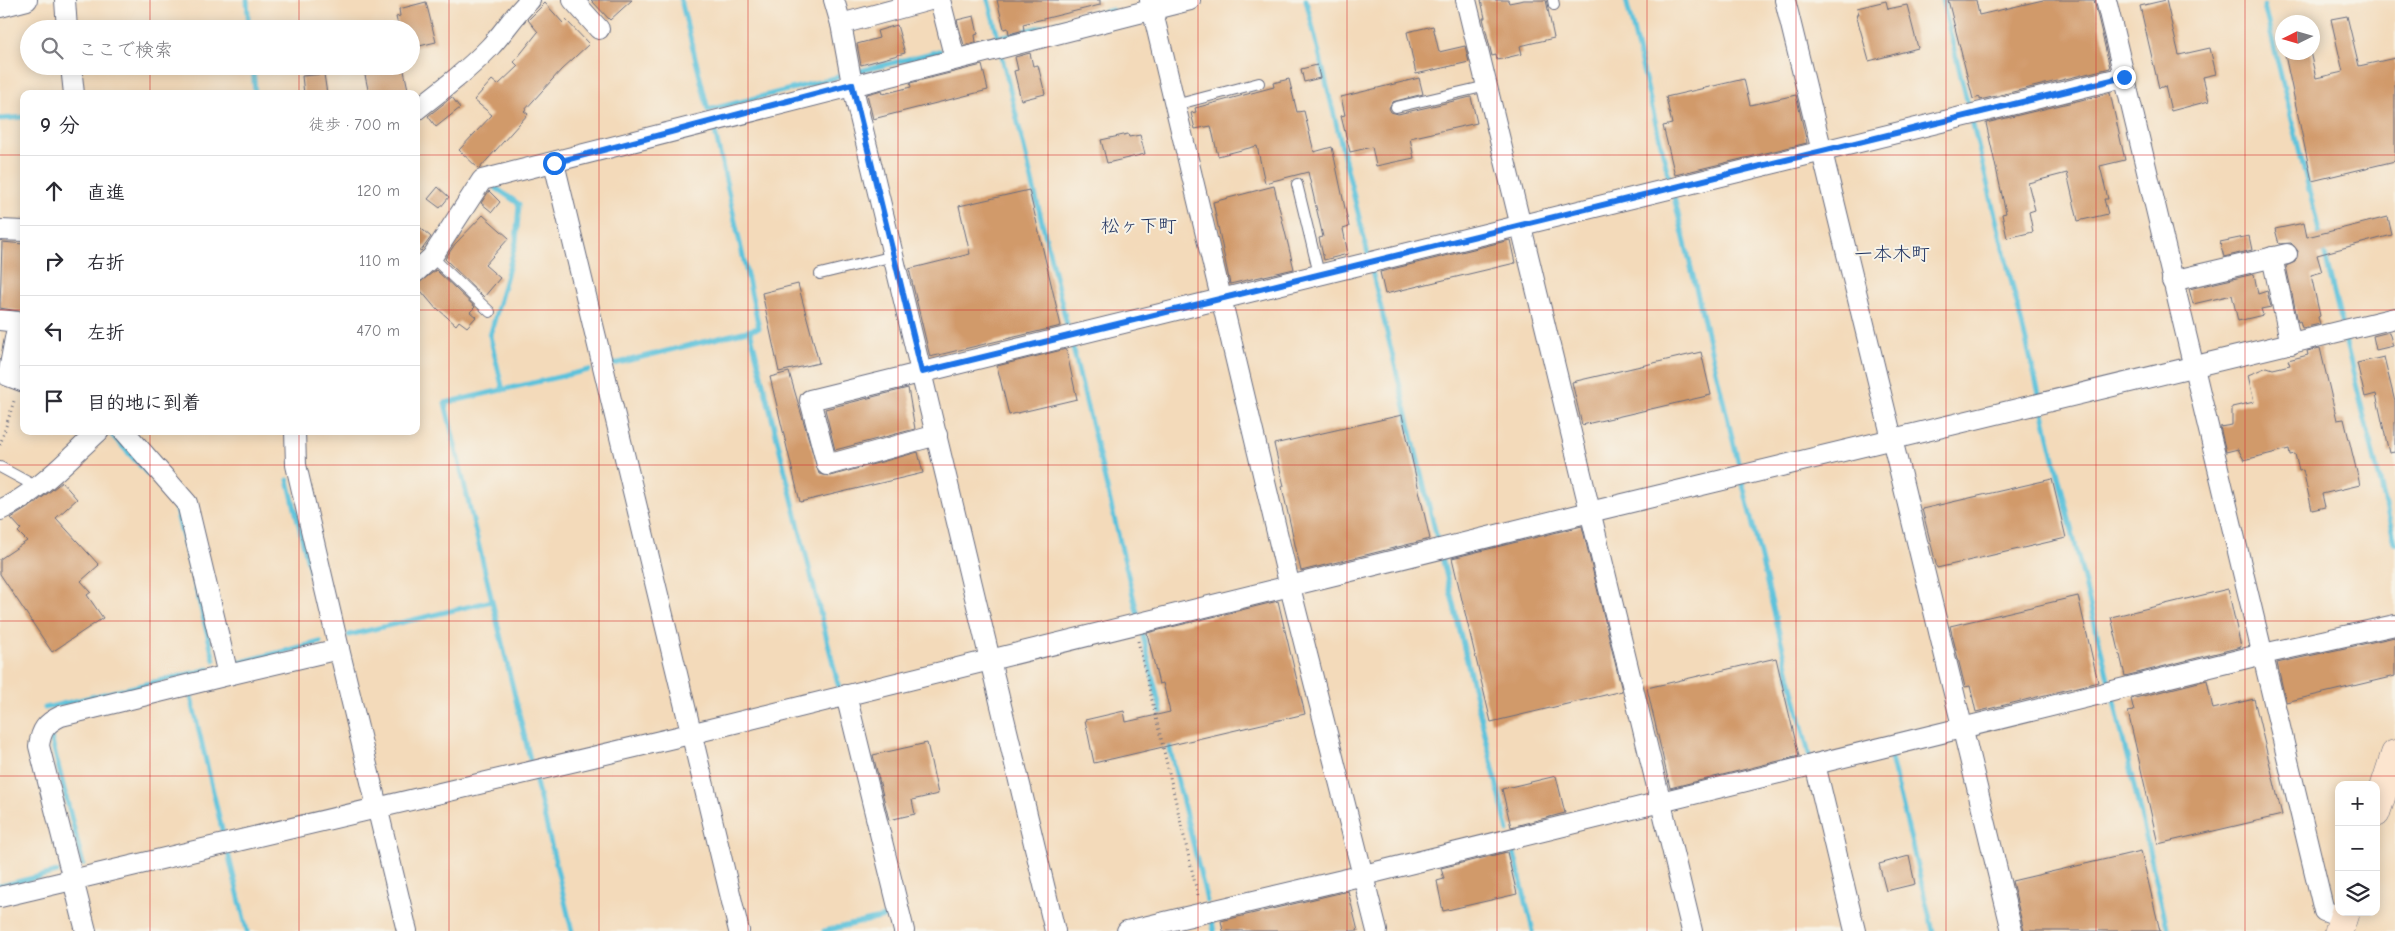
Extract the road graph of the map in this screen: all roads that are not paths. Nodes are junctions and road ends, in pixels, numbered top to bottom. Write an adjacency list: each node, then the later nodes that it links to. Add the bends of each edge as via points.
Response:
1 (27, 0): 13 (street)
2 (64, 0): 14 (street)
3 (530, 0): 25 (street, via 491,46)
4 (573, 0): 16 (street)
5 (834, 0): 15 (street)
6 (930, 0): 15 (street)
7 (940, 0): 17 (street)
8 (1190, 0): 12 (street)
9 (1466, 0): 22 (street)
10 (1785, 0): 27 (street)
11 (2106, 0): 19 (street)
12 (1151, 5): 17 (street); 24 (street)
13 (0, 7)
14 (66, 20)
15 (841, 24): 21 (street)
16 (599, 29)
17 (955, 59): 21 (street)
18 (72, 75): 23 (street)
19 (2124, 77): 27 (street); 38 (street)
20 (1258, 83): 24 (lane)
21 (852, 84): 28 (street); 33 (street)
22 (1487, 86): 26 (lane); 30 (street)
23 (74, 90)
24 (1175, 105): 39 (street)
25 (420, 107)
26 (1396, 107)
27 (1822, 151): 30 (street); 51 (street)
28 (554, 163): 34 (street, via 482,180); 64 (street)
29 (1297, 184): 37 (lane)
30 (1521, 224): 37 (street); 55 (street)
31 (0, 230): 32 (street)
32 (20, 231)
33 (894, 256): 36 (lane); 45 (street)
34 (432, 257): 35 (street); 40 (lane)
35 (420, 268)
36 (820, 274)
37 (1319, 274): 39 (street)
38 (2172, 280): 43 (street, via 2279,256); 44 (street)
39 (1221, 298): 45 (street); 56 (street)
40 (490, 312)
41 (2395, 318): 43 (street)
42 (0, 320): 46 (street, via 18,322 8,376)
43 (2291, 344): 44 (street)
44 (2193, 368): 51 (street); 59 (street)
45 (922, 372): 50 (street); 50 (street, via 810,400 827,465)
46 (20, 380)
47 (95, 435): 53 (street)
48 (128, 435): 61 (street, via 187,503)
49 (295, 435): 58 (street, via 296,465)
50 (937, 435): 60 (street)
51 (1892, 440): 55 (street); 63 (street)
52 (0, 467): 53 (lane)
53 (37, 487): 54 (street, via 16,503)
54 (0, 510)
55 (1590, 512): 56 (street); 68 (street)
56 (1290, 587): 60 (street); 70 (street)
57 (2395, 626): 59 (street)
58 (339, 649): 61 (street); 69 (street)
59 (2263, 654): 63 (street); 73 (street, via 2324,912)
60 (990, 660): 62 (street); 78 (street)
61 (228, 675): 71 (street, via 61,716 48,722 41,733 39,746)
62 (846, 695): 64 (street); 77 (street)
63 (1962, 728): 66 (street); 83 (street)
64 (690, 734): 69 (street); 76 (street)
65 (2395, 754): 67 (main road)
66 (1815, 764): 68 (street); 82 (street)
67 (2380, 801)
68 (1660, 802): 70 (street); 81 (street)
69 (377, 807): 71 (street); 75 (street)
70 (1364, 875): 79 (street); 80 (street)
71 (74, 879): 72 (street); 74 (street)
72 (0, 897)
73 (2342, 920)
74 (86, 931)
75 (407, 931)
76 (739, 931)
77 (904, 931)
78 (1055, 931)
79 (1127, 931)
80 (1377, 931)
81 (1692, 931)
82 (1855, 931)
83 (2012, 931)

